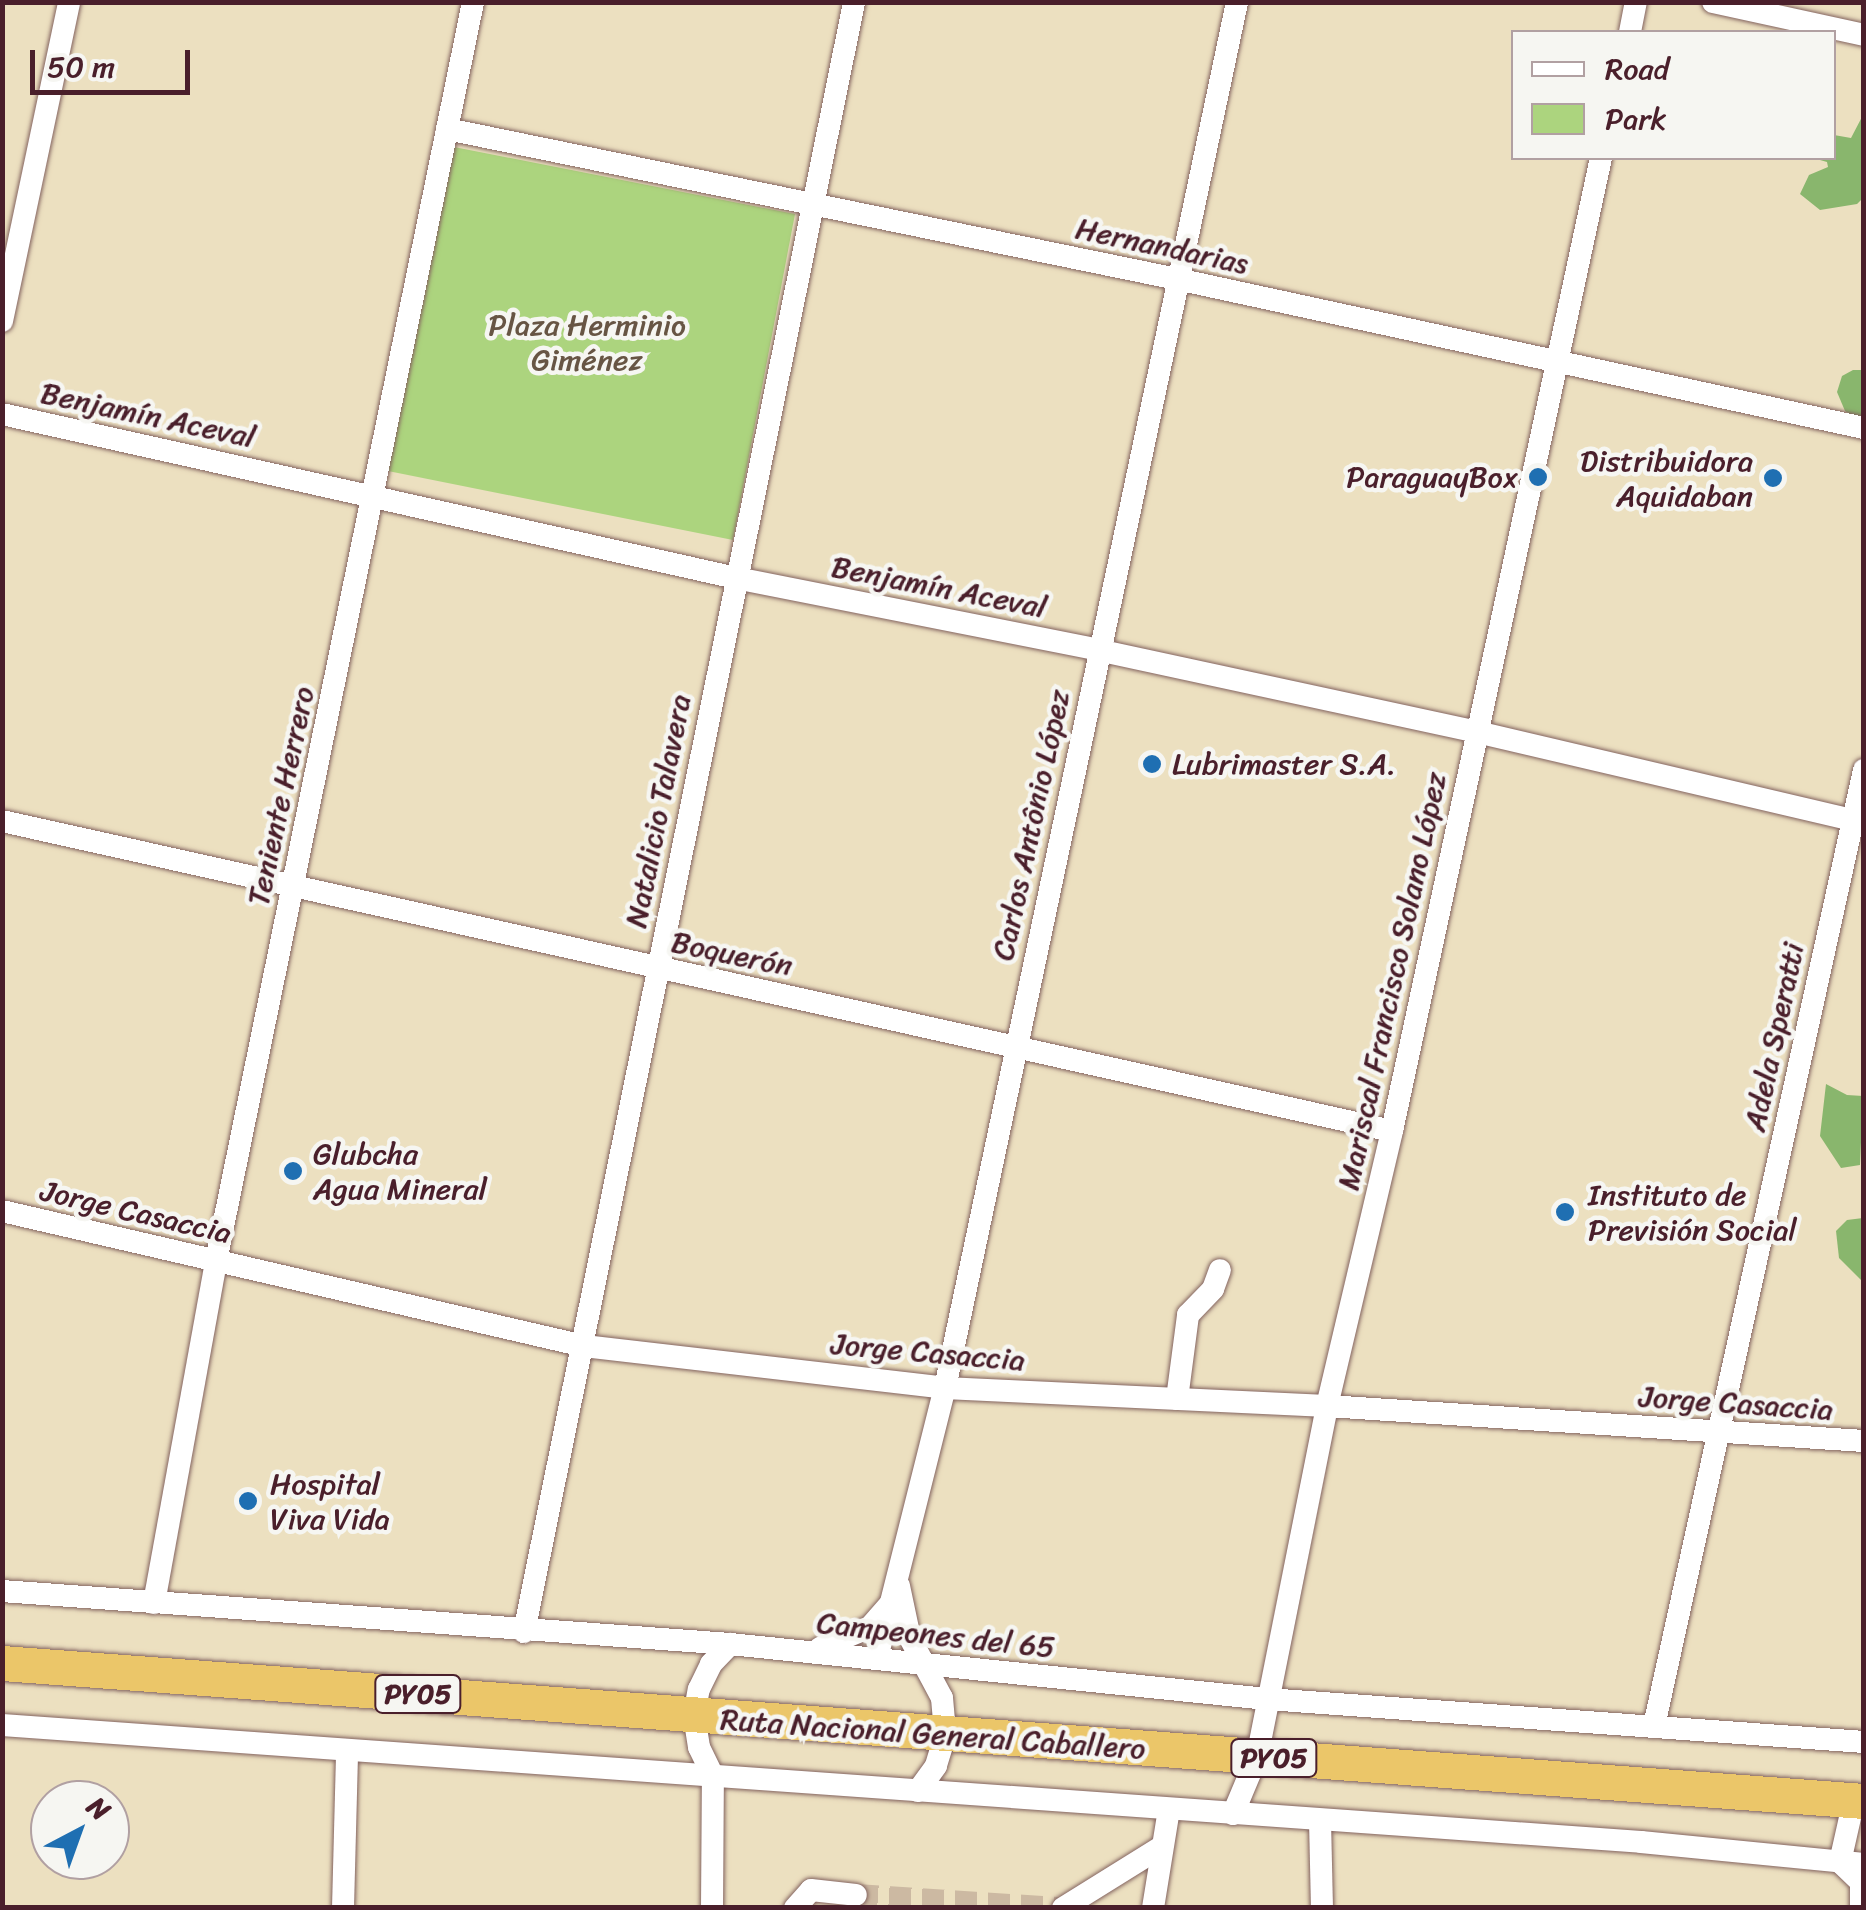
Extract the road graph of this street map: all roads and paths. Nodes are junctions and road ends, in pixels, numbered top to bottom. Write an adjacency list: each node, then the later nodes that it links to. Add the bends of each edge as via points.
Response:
1 (69, 2): 13 (street)
2 (472, 2): 9 (street, Teniente Herrero)
3 (854, 2): 11 (street, Natalicio Talavera)
4 (1237, 2): 12 (street, Carlos Antônio López)
5 (1636, 2): 7 (street)
6 (1713, 2): 8 (street)
7 (1630, 30)
8 (1864, 35)
9 (447, 129): 11 (street, Hernandarias); 17 (street, Teniente Herrero)
10 (1601, 160): 14 (street, Mariscal Francisco Solano López)
11 (814, 206): 12 (street, Hernandarias); 18 (street, Natalicio Talavera)
12 (1177, 279): 14 (street, Hernandarias); 19 (street, Carlos Antônio López)
13 (2, 321)
14 (1556, 360): 16 (street, Hernandarias); 20 (street, Mariscal Francisco Solano López)
15 (2, 414): 17 (street, Benjamín Aceval)
16 (1864, 428)
17 (374, 495): 18 (street, Benjamín Aceval); 24 (street, Teniente Herrero)
18 (736, 578): 19 (street, Benjamín Aceval); 25 (street, Natalicio Talavera)
19 (1098, 650): 20 (street, Benjamín Aceval); 26 (street, Carlos Antônio López)
20 (1477, 732): 23 (street, Benjamín Aceval); 27 (street, Mariscal Francisco Solano López)
21 (1864, 770): 23 (street, Adela Speratti)
22 (2, 820): 24 (street, Boquerón)
23 (1858, 822): 35 (street, Adela Speratti)
24 (293, 885): 25 (street, Boquerón); 29 (street, Teniente Herrero)
25 (657, 968): 26 (street, Boquerón); 31 (street, Natalicio Talavera)
26 (1015, 1046): 27 (street, Boquerón); 32 (street, Carlos Antônio López)
27 (1392, 1131): 34 (street, Mariscal Francisco Solano López)
28 (2, 1212): 29 (street, Jorge Casaccia)
29 (216, 1261): 31 (street, Jorge Casaccia); 39 (street, Teniente Herrero)
30 (1220, 1270): 33 (street, via 1213,1289 1188,1315)
31 (584, 1346): 32 (street, Jorge Casaccia); 41 (street, Natalicio Talavera)
32 (945, 1388): 33 (street, Jorge Casaccia); 37 (street, Carlos Antônio López)
33 (1176, 1399): 34 (street, Jorge Casaccia)
34 (1327, 1406): 35 (street, Jorge Casaccia); 47 (street, Mariscal Francisco Solano López)
35 (1717, 1432): 36 (street, Jorge Casaccia); 50 (street, Adela Speratti)
36 (1864, 1442)
37 (897, 1577): 40 (street, Carlos Antônio López); 46 (street, via 910,1638)
38 (2, 1592): 39 (street, Campeones del 65)
39 (154, 1603): 41 (street, Campeones del 65)
40 (891, 1603): 43 (street, via 870,1627); 44 (street, Carlos Antônio López)
41 (524, 1632): 42 (street, Campeones del 65)
42 (730, 1644): 43 (street, Campeones del 65); 48 (street, via 711,1664)
43 (809, 1651): 44 (street, Campeones del 65)
44 (877, 1658): 46 (street, Campeones del 65)
45 (2, 1663): 48 (highway, Ruta Nacional General Caballero / PY05)
46 (924, 1664): 47 (street, Campeones del 65); 51 (street, via 942,1698)
47 (1267, 1699): 50 (street, Campeones del 65); 54 (street, Mariscal Francisco Solano López)
48 (694, 1716): 51 (highway, Ruta Nacional General Caballero / PY05); 55 (street)
49 (2, 1725): 53 (street)
50 (1654, 1726): 52 (street, Campeones del 65)
51 (945, 1736): 54 (highway, Ruta Nacional General Caballero / PY05); 56 (street, via 936,1766)
52 (1864, 1742)
53 (347, 1750): 55 (street); 64 (street)
54 (1257, 1757): 57 (highway, Ruta Nacional General Caballero / PY05); 59 (street, Mariscal Francisco Solano López)
55 (713, 1776): 56 (street); 65 (street)
56 (918, 1791): 58 (street)
57 (1859, 1801): 62 (street)
58 (1169, 1810): 59 (street); 61 (street)
59 (1233, 1814): 60 (street)
60 (1320, 1820): 62 (street); 69 (street)
61 (1161, 1847): 67 (street); 68 (street)
62 (1856, 1869): 70 (street)
63 (856, 1895): 66 (street, via 811,1890)
64 (343, 1908)
65 (712, 1908)
66 (796, 1908)
67 (1064, 1908)
68 (1153, 1908)
69 (1322, 1908)
70 (1861, 1908)

